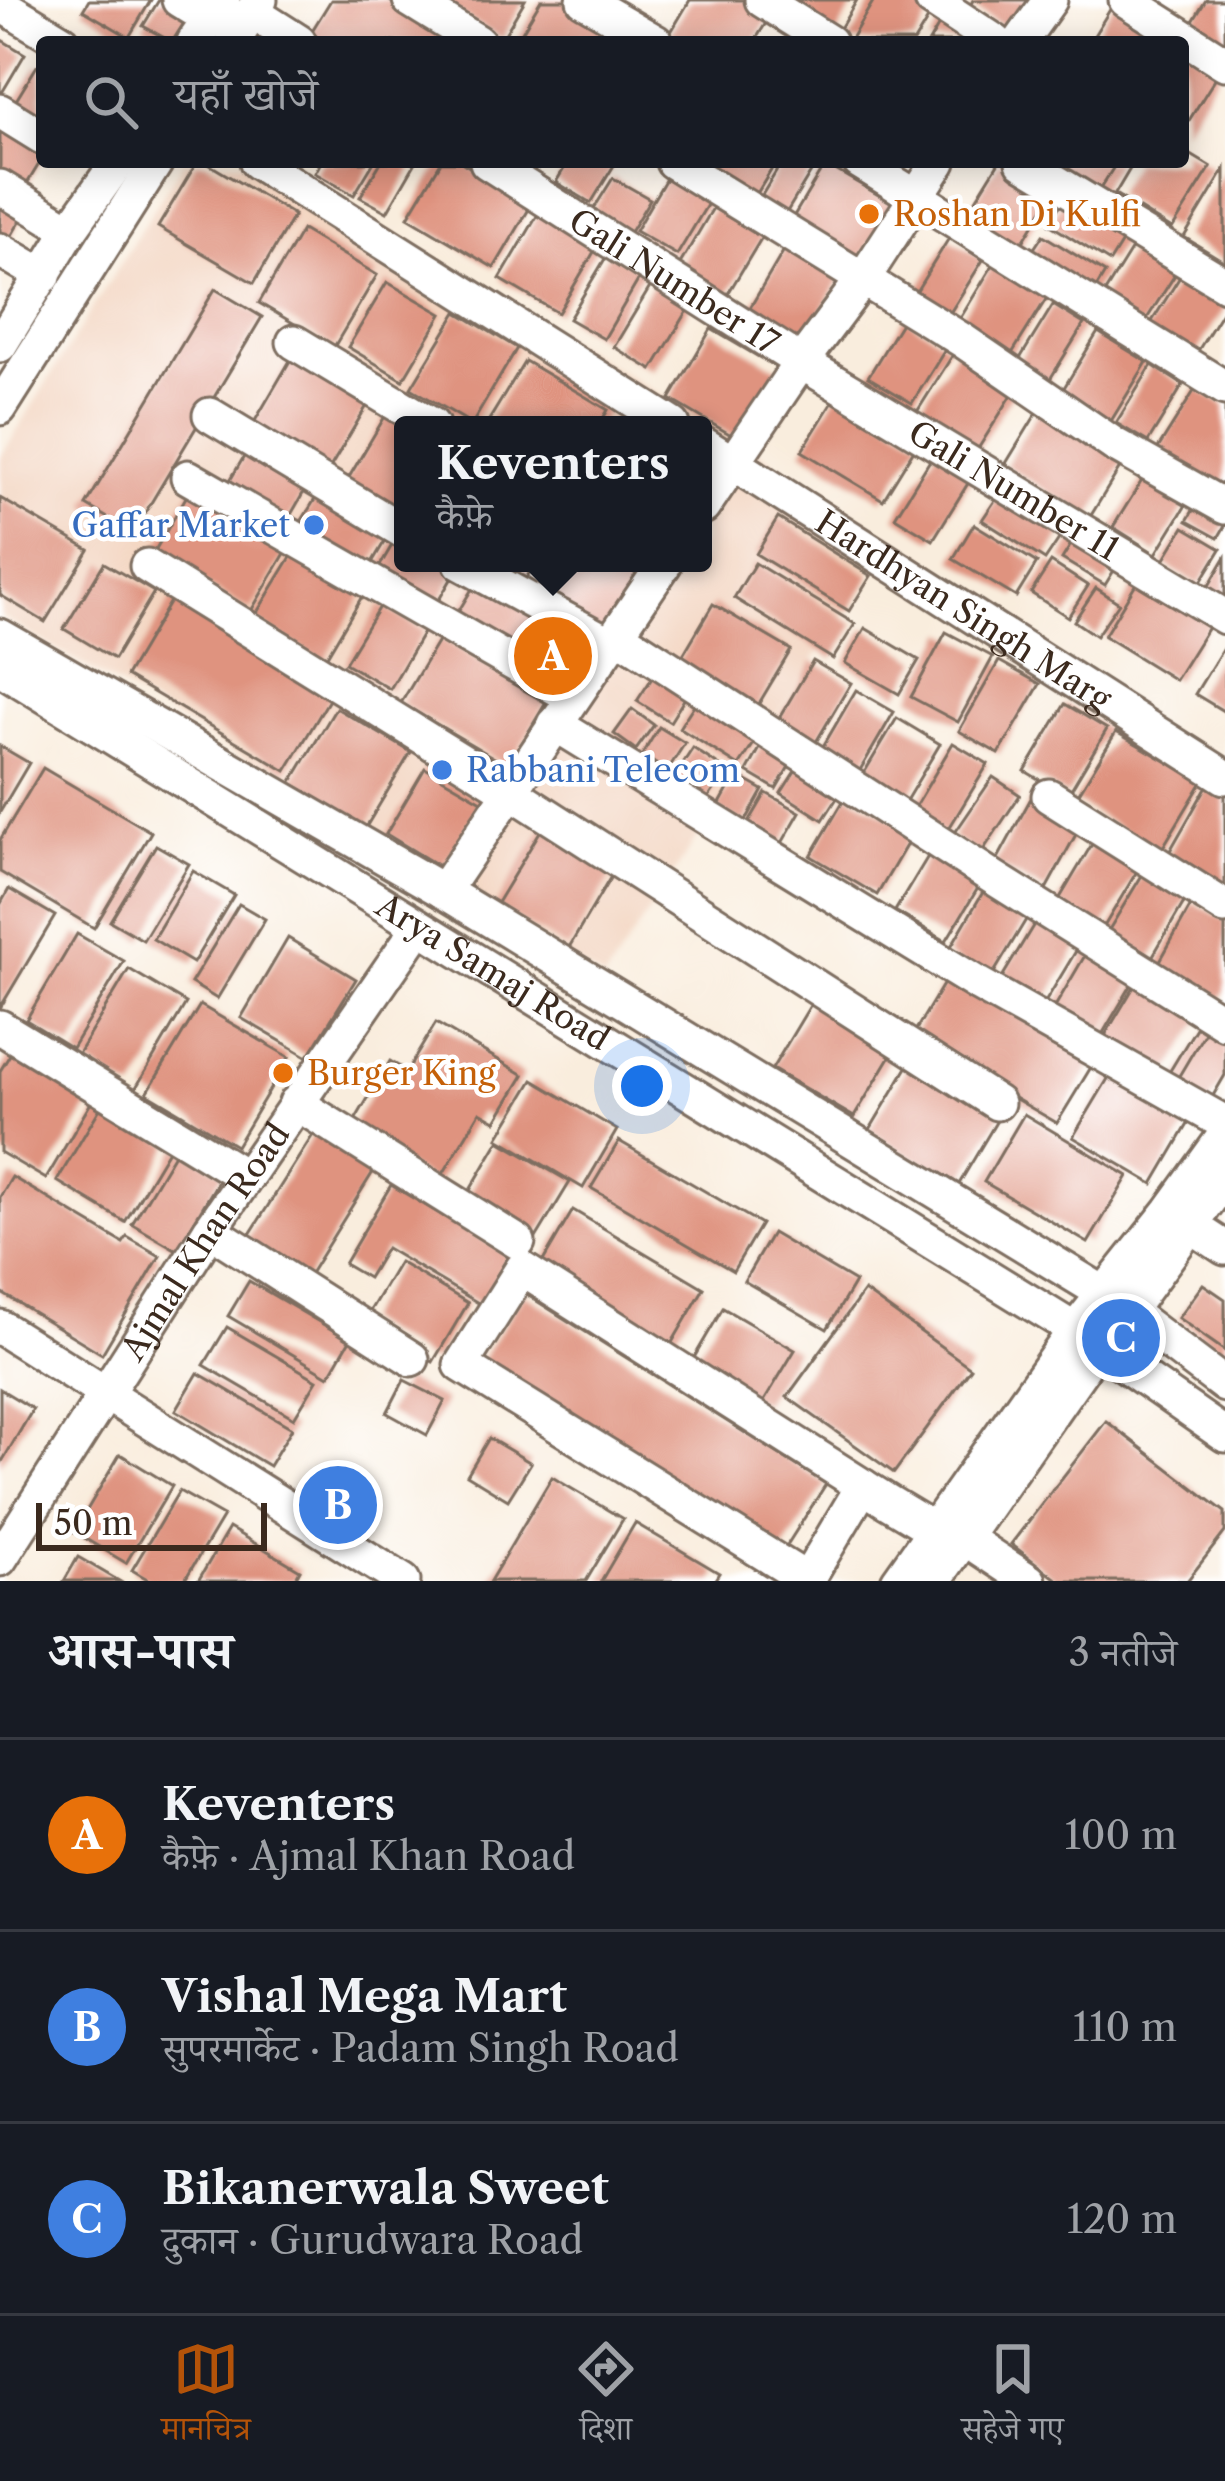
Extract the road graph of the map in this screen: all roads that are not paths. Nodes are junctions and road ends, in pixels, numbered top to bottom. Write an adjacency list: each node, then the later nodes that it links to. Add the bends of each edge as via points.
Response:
1 (179, 0): 9 (street)
2 (410, 0): 12 (street)
3 (584, 0): 13 (street)
4 (762, 0): 14 (street)
5 (932, 0): 15 (street)
6 (1050, 0): 16 (street)
7 (1126, 0): 17 (street)
8 (0, 4): 10 (street)
9 (228, 19): 11 (street)
10 (53, 36)
11 (280, 36)
12 (468, 36)
13 (646, 36)
14 (819, 36)
15 (987, 36)
16 (1024, 36)
17 (1183, 36)
18 (1189, 40): 19 (street)
19 (1225, 63)
20 (0, 111): 21 (street)
21 (36, 133)
22 (102, 168): 32 (street)
23 (152, 168): 41 (street)
24 (266, 168): 44 (street)
25 (496, 168): 39 (street, Gali Number 17)
26 (683, 168): 35 (street)
27 (870, 168): 31 (street)
28 (935, 168): 31 (street)
29 (1033, 168): 36 (street)
30 (0, 187): 32 (street)
31 (916, 195): 35 (street); 40 (street)
32 (70, 230): 34 (street)
33 (0, 250): 34 (street)
34 (44, 276): 37 (street)
35 (863, 279): 39 (street); 49 (street, via 1115,445)
36 (1225, 284)
37 (4, 329)
38 (294, 342): 43 (street)
39 (801, 362): 46 (street); 54 (street, Gali Number 11)
40 (1225, 388)
41 (0, 408)
42 (210, 416): 50 (street)
43 (417, 416)
44 (659, 416)
45 (712, 450): 46 (street, Hardhyan Singh Marg)
46 (733, 463): 48 (street); 59 (street, Hardhyan Singh Marg)
47 (188, 477): 58 (street)
48 (712, 494)
49 (1225, 507)
50 (394, 526)
51 (147, 566): 60 (street)
52 (478, 572): 56 (street)
53 (658, 572): 56 (street)
54 (1225, 617)
55 (0, 636): 62 (street)
56 (613, 639): 58 (street); 65 (street)
57 (0, 668): 64 (street, Arya Samaj Road)
58 (564, 711): 60 (street); 69 (street, via 978,984)
59 (1225, 777)
60 (510, 791): 62 (street); 68 (street)
61 (1049, 796): 63 (street)
62 (442, 891): 77 (street)
63 (1225, 907)
64 (418, 926): 67 (street, Ajmal Khan Road); 79 (street, Arya Samaj Road)
65 (1225, 1023)
66 (0, 1027): 71 (street)
67 (296, 1103): 71 (street, Ajmal Khan Road); 75 (street)
68 (997, 1103)
69 (1225, 1123)
70 (1225, 1135): 77 (street)
71 (246, 1177): 74 (street, Ajmal Khan Road)
72 (1225, 1178): 73 (street)
73 (1190, 1225): 76 (street); 77 (street)
74 (210, 1230): 80 (street); 83 (street, Ajmal Khan Road)
75 (518, 1242)
76 (1225, 1248)
77 (1116, 1302): 79 (street); 81 (street)
78 (0, 1327): 83 (street)
79 (1086, 1338): 84 (street, Arya Samaj Road); 86 (street)
80 (412, 1359)
81 (1225, 1385)
82 (460, 1388): 90 (street)
83 (105, 1394): 87 (street, Ajmal Khan Road); 89 (street)
84 (1225, 1435)
85 (863, 1486): 86 (street); 88 (street); 88 (street, via 522,1269 460,1365)
86 (949, 1533): 91 (street); 92 (street); 93 (street)
87 (0, 1558)
88 (808, 1580)
89 (403, 1581)
90 (771, 1581)
91 (898, 1581)
92 (934, 1581)
93 (1028, 1581)

